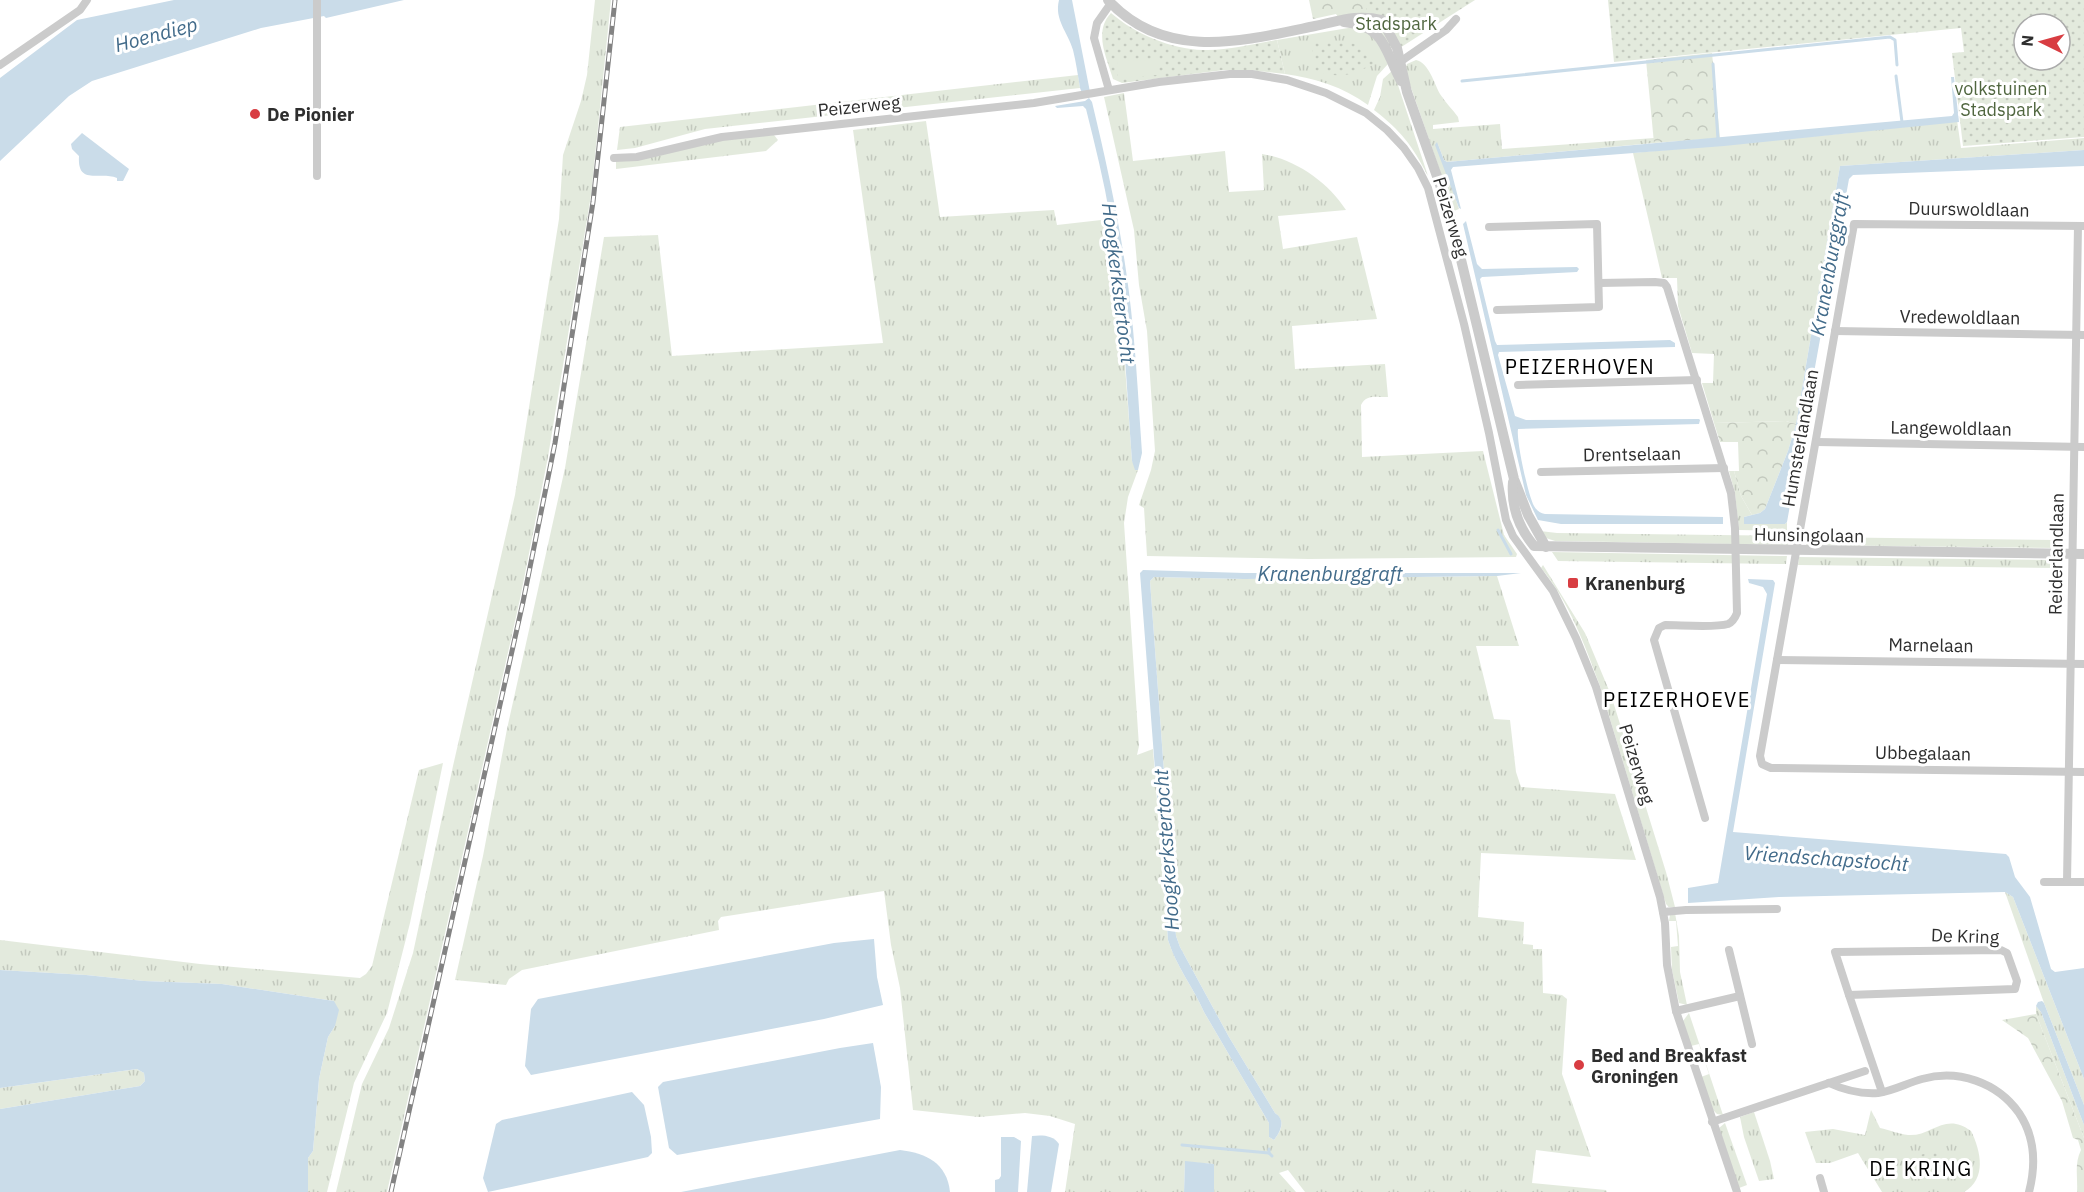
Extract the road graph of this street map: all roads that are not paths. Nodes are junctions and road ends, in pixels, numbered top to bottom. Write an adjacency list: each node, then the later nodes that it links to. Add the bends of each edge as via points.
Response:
1 (87, 0): 6 (street, via 81,10)
2 (317, 0): 9 (street)
3 (1110, 2): 5 (street, Peizerweg, via 1154,33 1200,43 1253,37 1352,17 1382,20 1394,39); 7 (street, Peizerweg, via 1097,23 1094,38)
4 (1456, 19): 5 (street)
5 (1397, 64): 19 (street, Peizerweg, via 1449,210)
6 (0, 65)
7 (1109, 90): 8 (street, Peizerweg, via 722,137 637,157); 20 (street, Peizerweg, via 1219,75 1261,75 1326,93 1366,113 1387,130 1404,148 1428,188)
8 (614, 158)
9 (317, 176)
10 (1854, 224): 11 (street, Duurswoldlaan); 15 (street, Humsterlandlaan)
11 (2081, 226): 16 (street, Reiderlandlaan)
12 (1489, 227): 13 (street, via 1597,224)
13 (1599, 283): 14 (street, via 1599,307); 17 (street, via 1664,283)
14 (1497, 310)
15 (1835, 332): 16 (street, Vredewoldlaan); 21 (street, Humsterlandlaan)
16 (2080, 335): 22 (street, Reiderlandlaan)
17 (1697, 380): 18 (street); 24 (street)
18 (1518, 384)
19 (1503, 430): 20 (street); 26 (street, Peizerweg)
20 (1489, 433): 43 (street, Peizerweg, via 1509,529 1562,606 1596,687)
21 (1816, 442): 22 (street, Langewoldlaan); 30 (street, Humsterlandlaan)
22 (2074, 447): 23 (street, Langewoldlaan); 31 (street, Reiderlandlaan)
23 (2084, 447)
24 (1724, 468): 25 (street, Drentselaan); 29 (street, via 1731,493)
25 (1541, 472)
26 (1514, 479): 27 (street, Peizerweg, via 1517,516); 28 (street, Peizerweg)
27 (1534, 546): 28 (street, Hunsingolaan)
28 (1546, 547): 29 (street, Hunsingolaan)
29 (1736, 550): 30 (street, Hunsingolaan); 38 (street, via 1734,620 1719,625 1665,625 1659,628 1654,640)
30 (1796, 551): 31 (street, Hunsingolaan); 32 (street, Humsterlandlaan)
31 (2078, 554): 33 (street, Reiderlandlaan)
32 (1777, 660): 33 (street, Marnelaan); 35 (street, Humsterlandlaan, via 1760,756)
33 (2071, 663): 34 (street, Marnelaan); 36 (street, Reiderlandlaan)
34 (2084, 664)
35 (1762, 764): 36 (street, Ubbegalaan, via 1771,768)
36 (2069, 772): 37 (street, Ubbegalaan); 40 (street, Reiderlandlaan)
37 (2084, 772)
38 (1704, 818)
39 (2044, 882): 40 (street)
40 (2067, 882): 41 (street)
41 (2084, 882)
42 (1777, 909): 43 (street)
43 (1664, 912): 47 (street, Peizerweg, via 1667,965)
44 (1729, 950): 46 (street)
45 (1849, 994): 45 (street, De Kring, via 1835,952 2001,950 2007,954 2017,981 2015,989); 51 (street, De Kring)
46 (1740, 996): 47 (street); 48 (street)
47 (1676, 1011): 52 (street, Peizerweg)
48 (1752, 1044)
49 (1866, 1071): 50 (street)
50 (1829, 1083): 51 (street, via 1846,1090); 52 (street)
51 (1882, 1092): 56 (street, via 1939,1076 1976,1080 1992,1088 2015,1108 2030,1137 2034,1158)
52 (1712, 1122): 54 (street, Peizerweg)
53 (1820, 1178): 55 (street)
54 (1737, 1192)
55 (1824, 1192)
56 (2029, 1192)

